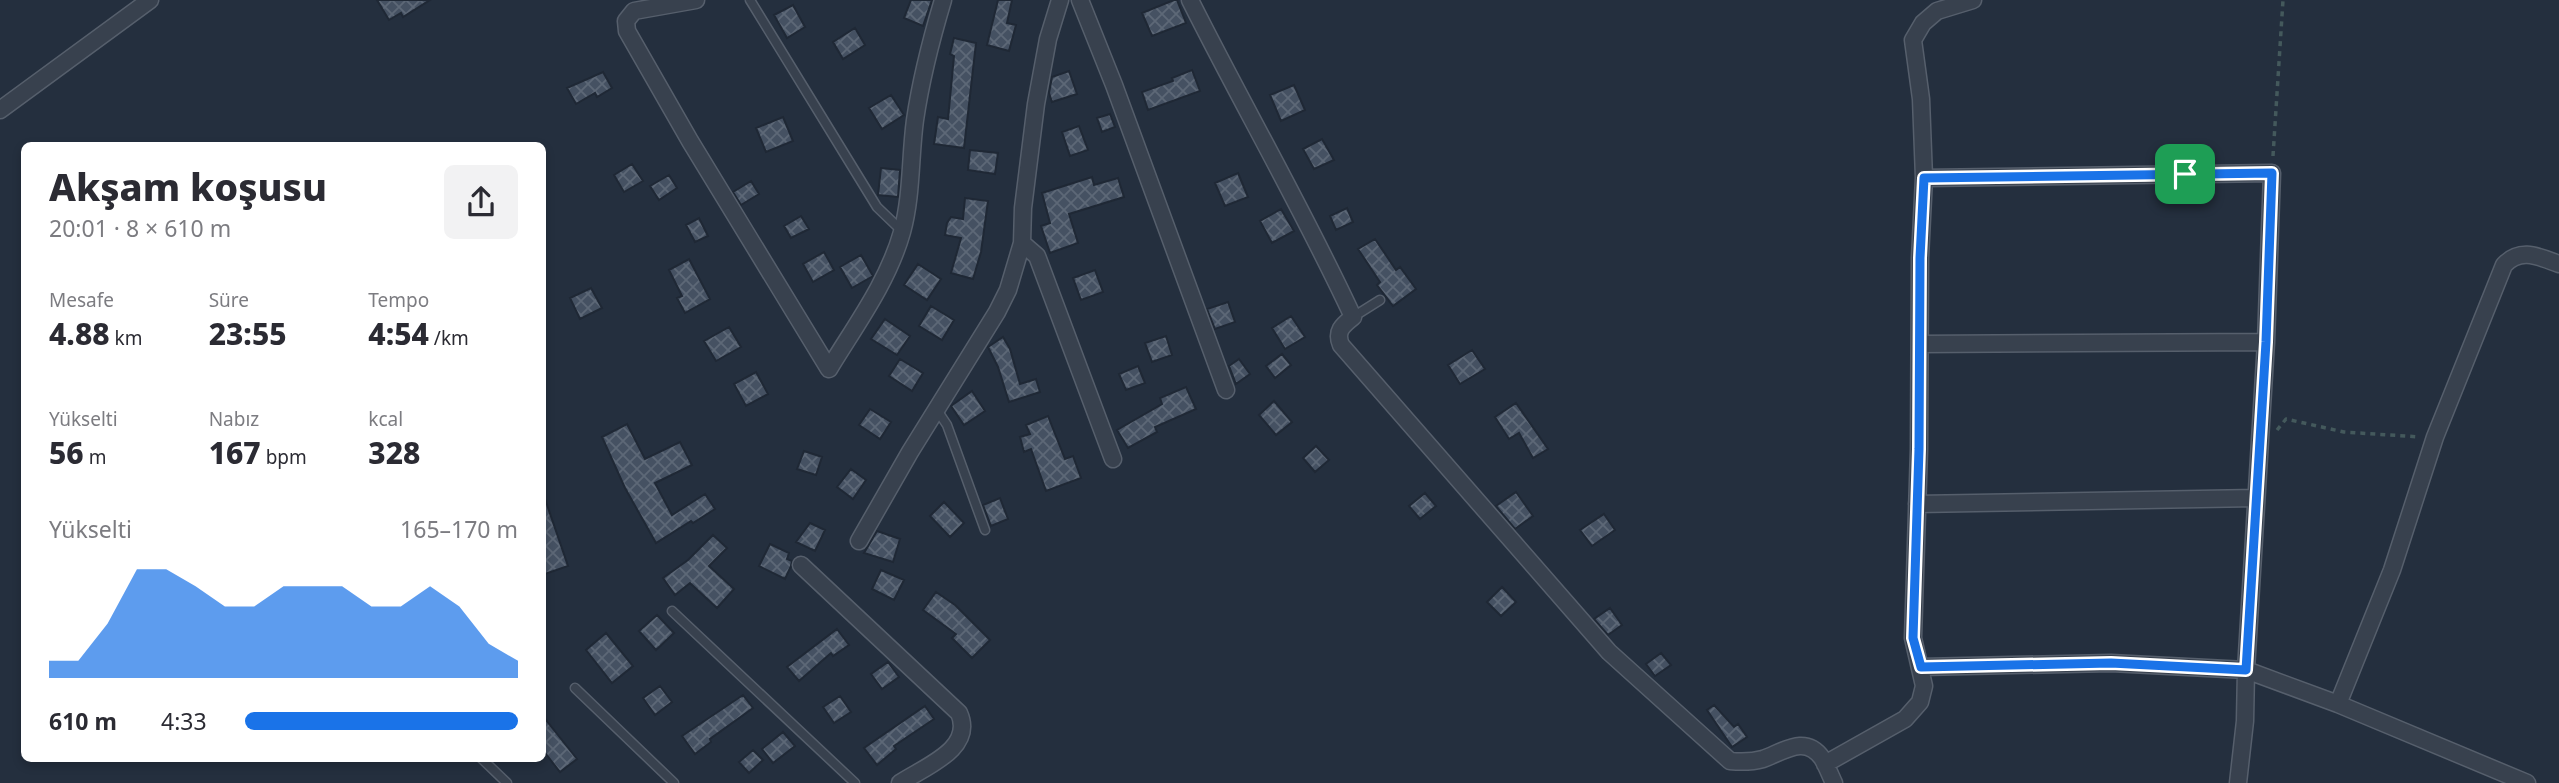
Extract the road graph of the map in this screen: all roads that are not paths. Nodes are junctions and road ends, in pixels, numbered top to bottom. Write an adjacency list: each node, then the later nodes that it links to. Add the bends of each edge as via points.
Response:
1 (150, 0): 9 (street)
2 (696, 0): 11 (street, via 634,11 626,21 627,30 829,369 869,305)
3 (750, 0): 11 (lane, via 877,207)
4 (943, 0): 11 (street, via 920,89)
5 (1060, 0): 12 (street, via 1036,104)
6 (1080, 0): 18 (street)
7 (1190, 0): 15 (street)
8 (1973, 0): 10 (street, via 1937,10 1913,40)
9 (0, 110)
10 (1924, 178): 16 (street, via 2272,173); 17 (street)
11 (902, 231)
12 (1022, 243): 19 (street, via 997,312); 20 (street, via 1037,256)
13 (2559, 264): 30 (street, via 2522,254 2504,265 2435,437 2392,570)
14 (1380, 300): 15 (lane)
15 (1353, 317): 32 (street, via 1340,330 1341,345 1609,652 1730,761 1760,760 1794,745 1809,747)
16 (2266, 342): 17 (street); 21 (street)
17 (1920, 344): 22 (street)
18 (1226, 390)
19 (937, 410): 23 (lane, via 947,425); 24 (street)
20 (1113, 459)
21 (2256, 498): 22 (street); 28 (street)
22 (1917, 504): 27 (street, via 1913,638)
23 (985, 530)
24 (859, 541)
25 (801, 565): 36 (street, via 961,719 962,734 956,746)
26 (672, 611): 35 (lane)
27 (1921, 667): 28 (street, via 2111,663); 32 (street, via 1923,694 1910,714)
28 (2246, 670): 30 (street); 38 (street)
29 (575, 688): 34 (lane)
30 (2338, 704): 39 (street)
31 (485, 762): 33 (lane)
32 (1825, 764): 37 (street)
33 (507, 783)
34 (674, 783)
35 (855, 783)
36 (900, 783)
37 (1834, 783)
38 (2238, 783)
39 (2527, 783)

